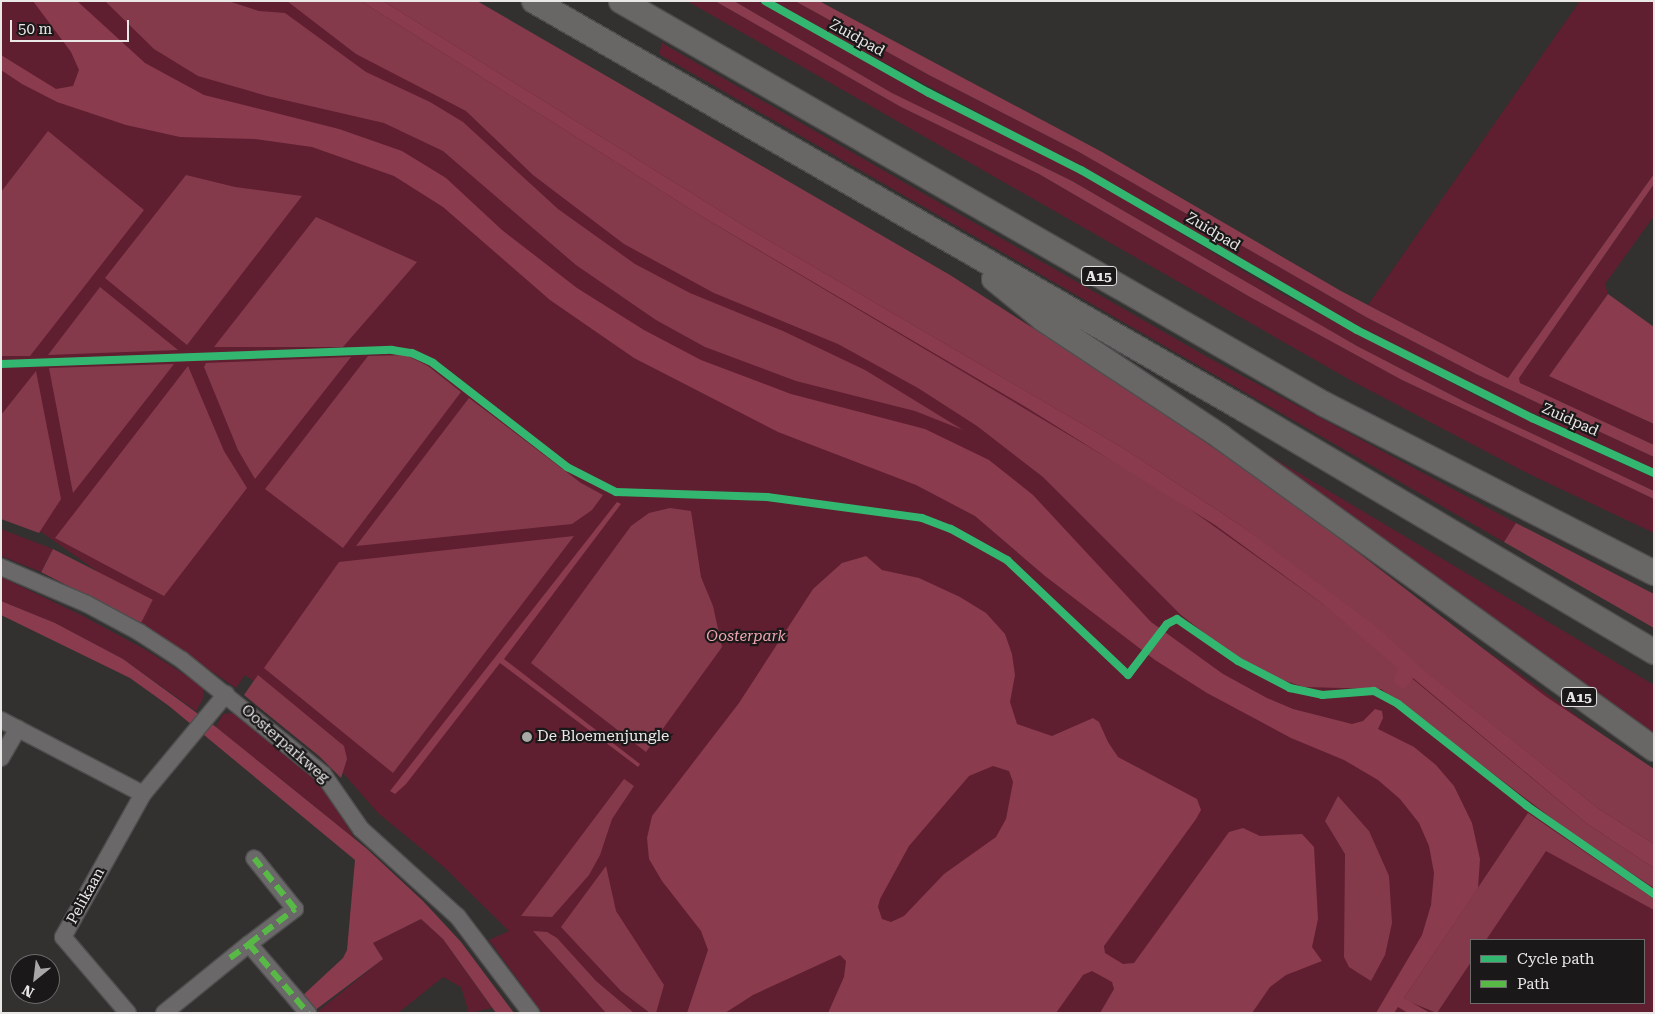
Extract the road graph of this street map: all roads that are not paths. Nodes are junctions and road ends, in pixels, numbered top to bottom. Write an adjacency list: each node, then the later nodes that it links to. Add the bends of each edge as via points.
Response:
1 (534, 1): 3 (highway, A15)
2 (621, 1): 4 (highway, A15, via 1229,350)
3 (938, 234): 8 (highway, A15, via 1245,410); 12 (highway, A15, via 1043,318 1221,437)
4 (1584, 538): 5 (highway); 7 (highway, A15)
5 (1654, 564)
6 (1, 567): 9 (street, Oosterparkweg, via 87,604 139,632)
7 (1654, 572)
8 (1654, 652)
9 (226, 694): 14 (street, Pelikaan); 20 (street, Oosterparkweg, via 323,774 362,829 458,917)
10 (1, 720): 11 (street)
11 (18, 729): 13 (street); 14 (street)
12 (1654, 749)
13 (1, 758)
14 (143, 794): 17 (street, Pelikaan, via 63,938)
15 (254, 858): 16 (street, via 295,908)
16 (249, 944): 18 (street); 19 (street)
17 (128, 1013)
18 (164, 1013)
19 (308, 1013)
20 (531, 1013)

